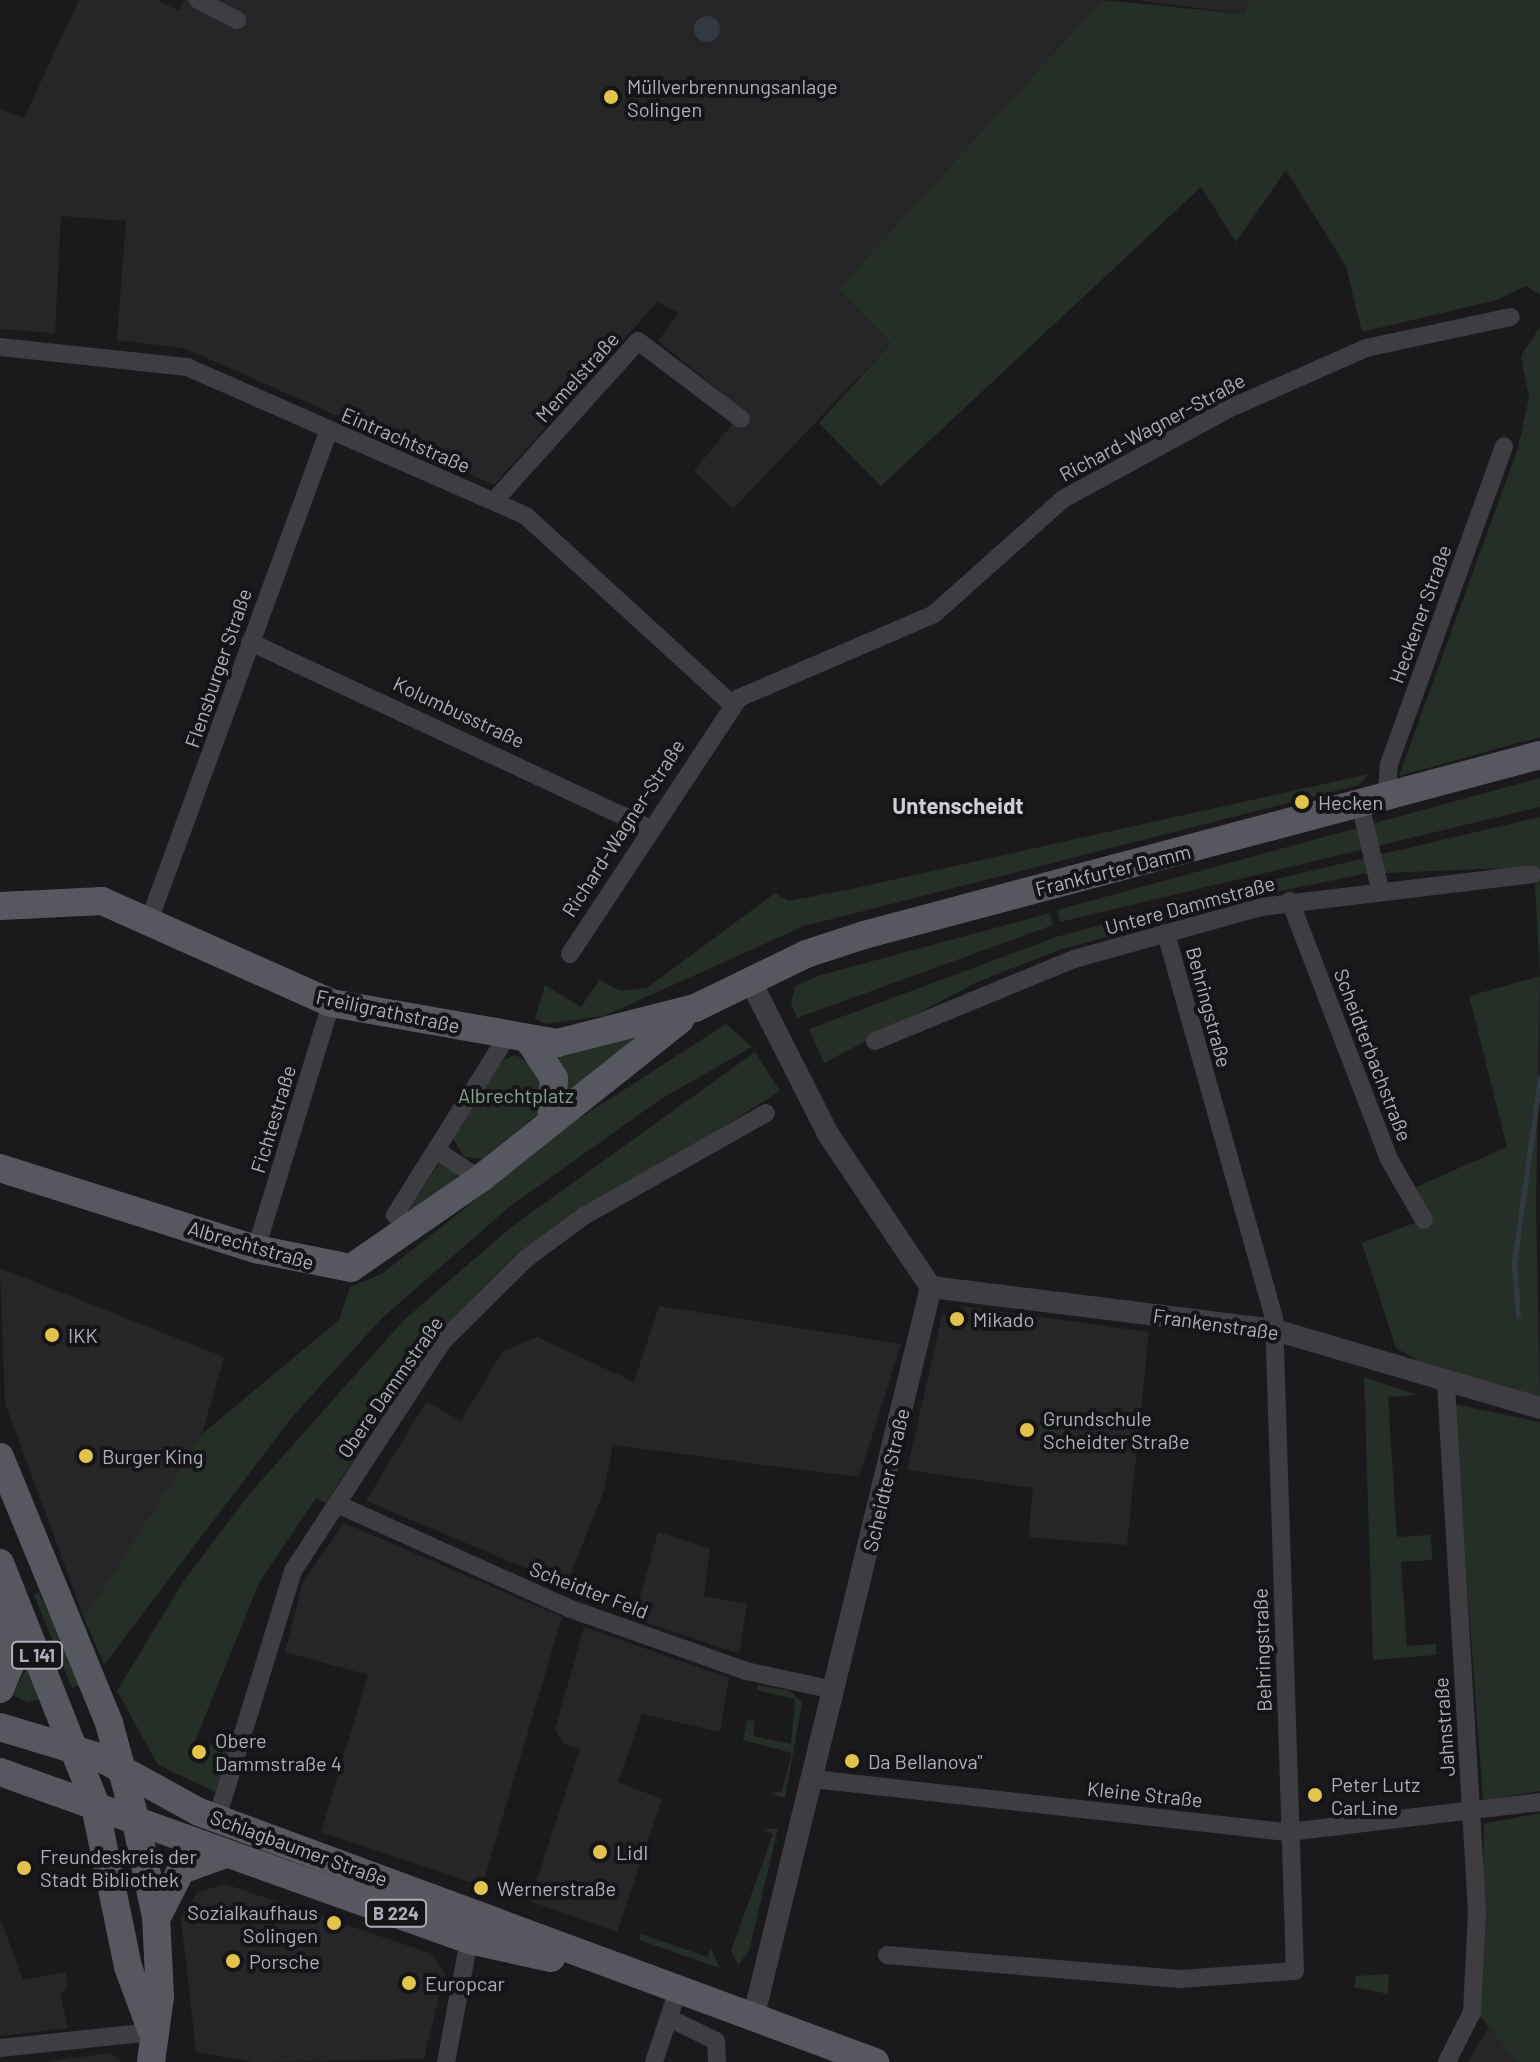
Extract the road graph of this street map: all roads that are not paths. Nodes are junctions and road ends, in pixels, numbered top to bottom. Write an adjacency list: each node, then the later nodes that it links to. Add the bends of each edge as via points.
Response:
1 (198, 0): 2 (street)
2 (237, 20)
3 (1511, 317): 10 (street, Richard-Wagner-Straße, via 1366,348 1228,409 1063,499 934,614)
4 (0, 347): 6 (street, Eintrachtstraße, via 167,361)
5 (741, 419): 8 (street, Memelstraße, via 638,341)
6 (329, 430): 8 (street, Eintrachtstraße); 9 (street, Flensburger Straße)
7 (1504, 446): 12 (street, Heckener Straße)
8 (494, 501): 10 (street, Eintrachtstraße, via 578,556)
9 (250, 642): 13 (street, Kolumbusstraße); 18 (street, Flensburger Straße)
10 (731, 703): 13 (street, Richard-Wagner-Straße)
11 (1540, 755): 12 (main road, Frankfurter Damm)
12 (1373, 804): 15 (street, Heckener Straße); 21 (main road, Frankfurter Damm, via 864,935)
13 (647, 827): 20 (street, Richard-Wagner-Straße)
14 (1532, 874): 15 (street, Untere Dammstraße)
15 (1380, 889): 16 (street, Untere Dammstraße)
16 (1290, 901): 19 (street, Untere Dammstraße); 32 (street, Scheidterbachstraße, via 1389,1159)
17 (0, 906): 18 (main road, Freiligrathstraße, via 102,901)
18 (149, 921): 22 (main road, Freiligrathstraße)
19 (1166, 933): 25 (street, Untere Dammstraße, via 1024,977); 35 (street, Behringstraße)
20 (570, 954)
21 (750, 980): 23 (main road, Frankfurter Damm); 34 (street, via 798,1079)
22 (331, 1003): 24 (main road, Freiligrathstraße); 33 (street, Fichtestraße)
23 (695, 1008): 24 (main road, Freiligrathstraße, via 609,1035); 27 (main road, Albrechtstraße)
24 (518, 1040): 27 (main road, via 554,1078); 28 (street)
25 (875, 1041)
26 (766, 1113): 39 (street, Obere Dammstraße, via 641,1180 527,1258 443,1341)
27 (551, 1122): 30 (main road, Albrechtstraße)
28 (436, 1150): 30 (street); 31 (street)
29 (0, 1168): 33 (main road, Albrechtstraße)
30 (480, 1179): 33 (main road, Albrechtstraße, via 351,1268)
31 (395, 1215)
32 (1424, 1220)
33 (256, 1249)
34 (931, 1287): 35 (street, Frankenstraße); 43 (street, Scheidter Straße)
35 (1275, 1330): 36 (street, Frankenstraße); 53 (street, Behringstraße)
36 (1446, 1384): 37 (street, Frankenstraße); 51 (street, Jahnstraße)
37 (1540, 1408)
38 (0, 1457): 45 (main road, L 141, via 109,1723)
39 (337, 1504): 43 (street, Scheidter Feld, via 571,1609 746,1671); 52 (street, Obere Dammstraße, via 281,1601)
40 (0, 1563): 45 (main road, L 141)
41 (0, 1600): 42 (main road, via 14,1656)
42 (0, 1689)
43 (834, 1690): 47 (street, Scheidter Straße)
44 (0, 1727): 45 (main road, B 224)
45 (94, 1770): 46 (main road, B 224, via 32,1777); 49 (main road, Schlagbaumer Straße / B 224); 50 (main road, B 224); 50 (main road, L 141); 61 (main road, via 128,1967)
46 (0, 1772)
47 (813, 1779): 53 (street, Kleine Straße); 60 (street, Scheidter Straße)
48 (1540, 1802): 51 (street, Kleine Straße)
49 (189, 1808): 50 (main road); 52 (main road, Schlagbaumer Straße / B 224)
50 (133, 1810): 54 (main road, Schlagbaumer Straße / B 224); 55 (main road)
51 (1473, 1814): 53 (street, Kleine Straße); 68 (street, Jahnstraße, via 1472,2012)
52 (217, 1818): 58 (main road, Schlagbaumer Straße / B 224)
53 (1289, 1832): 57 (street, Behringstraße, via 1295,1971 1180,1979)
54 (226, 1854): 55 (main road, via 181,1870); 56 (main road, Schlagbaumer Straße / B 224)
55 (156, 1917): 61 (main road, via 160,1997)
56 (469, 1940): 58 (main road, Schlagbaumer Straße / B 224); 64 (street)
57 (887, 1955)
58 (618, 1972): 59 (main road, Schlagbaumer Straße / B 224)
59 (673, 2006): 60 (main road, Schlagbaumer Straße / B 224); 65 (street); 66 (street, via 716,2041)
60 (753, 2019): 67 (main road, Schlagbaumer Straße / B 224)
61 (152, 2032): 62 (street); 63 (main road)
62 (0, 2048)
63 (151, 2062)
64 (446, 2062)
65 (654, 2062)
66 (717, 2062)
67 (875, 2062)
68 (1447, 2062)

